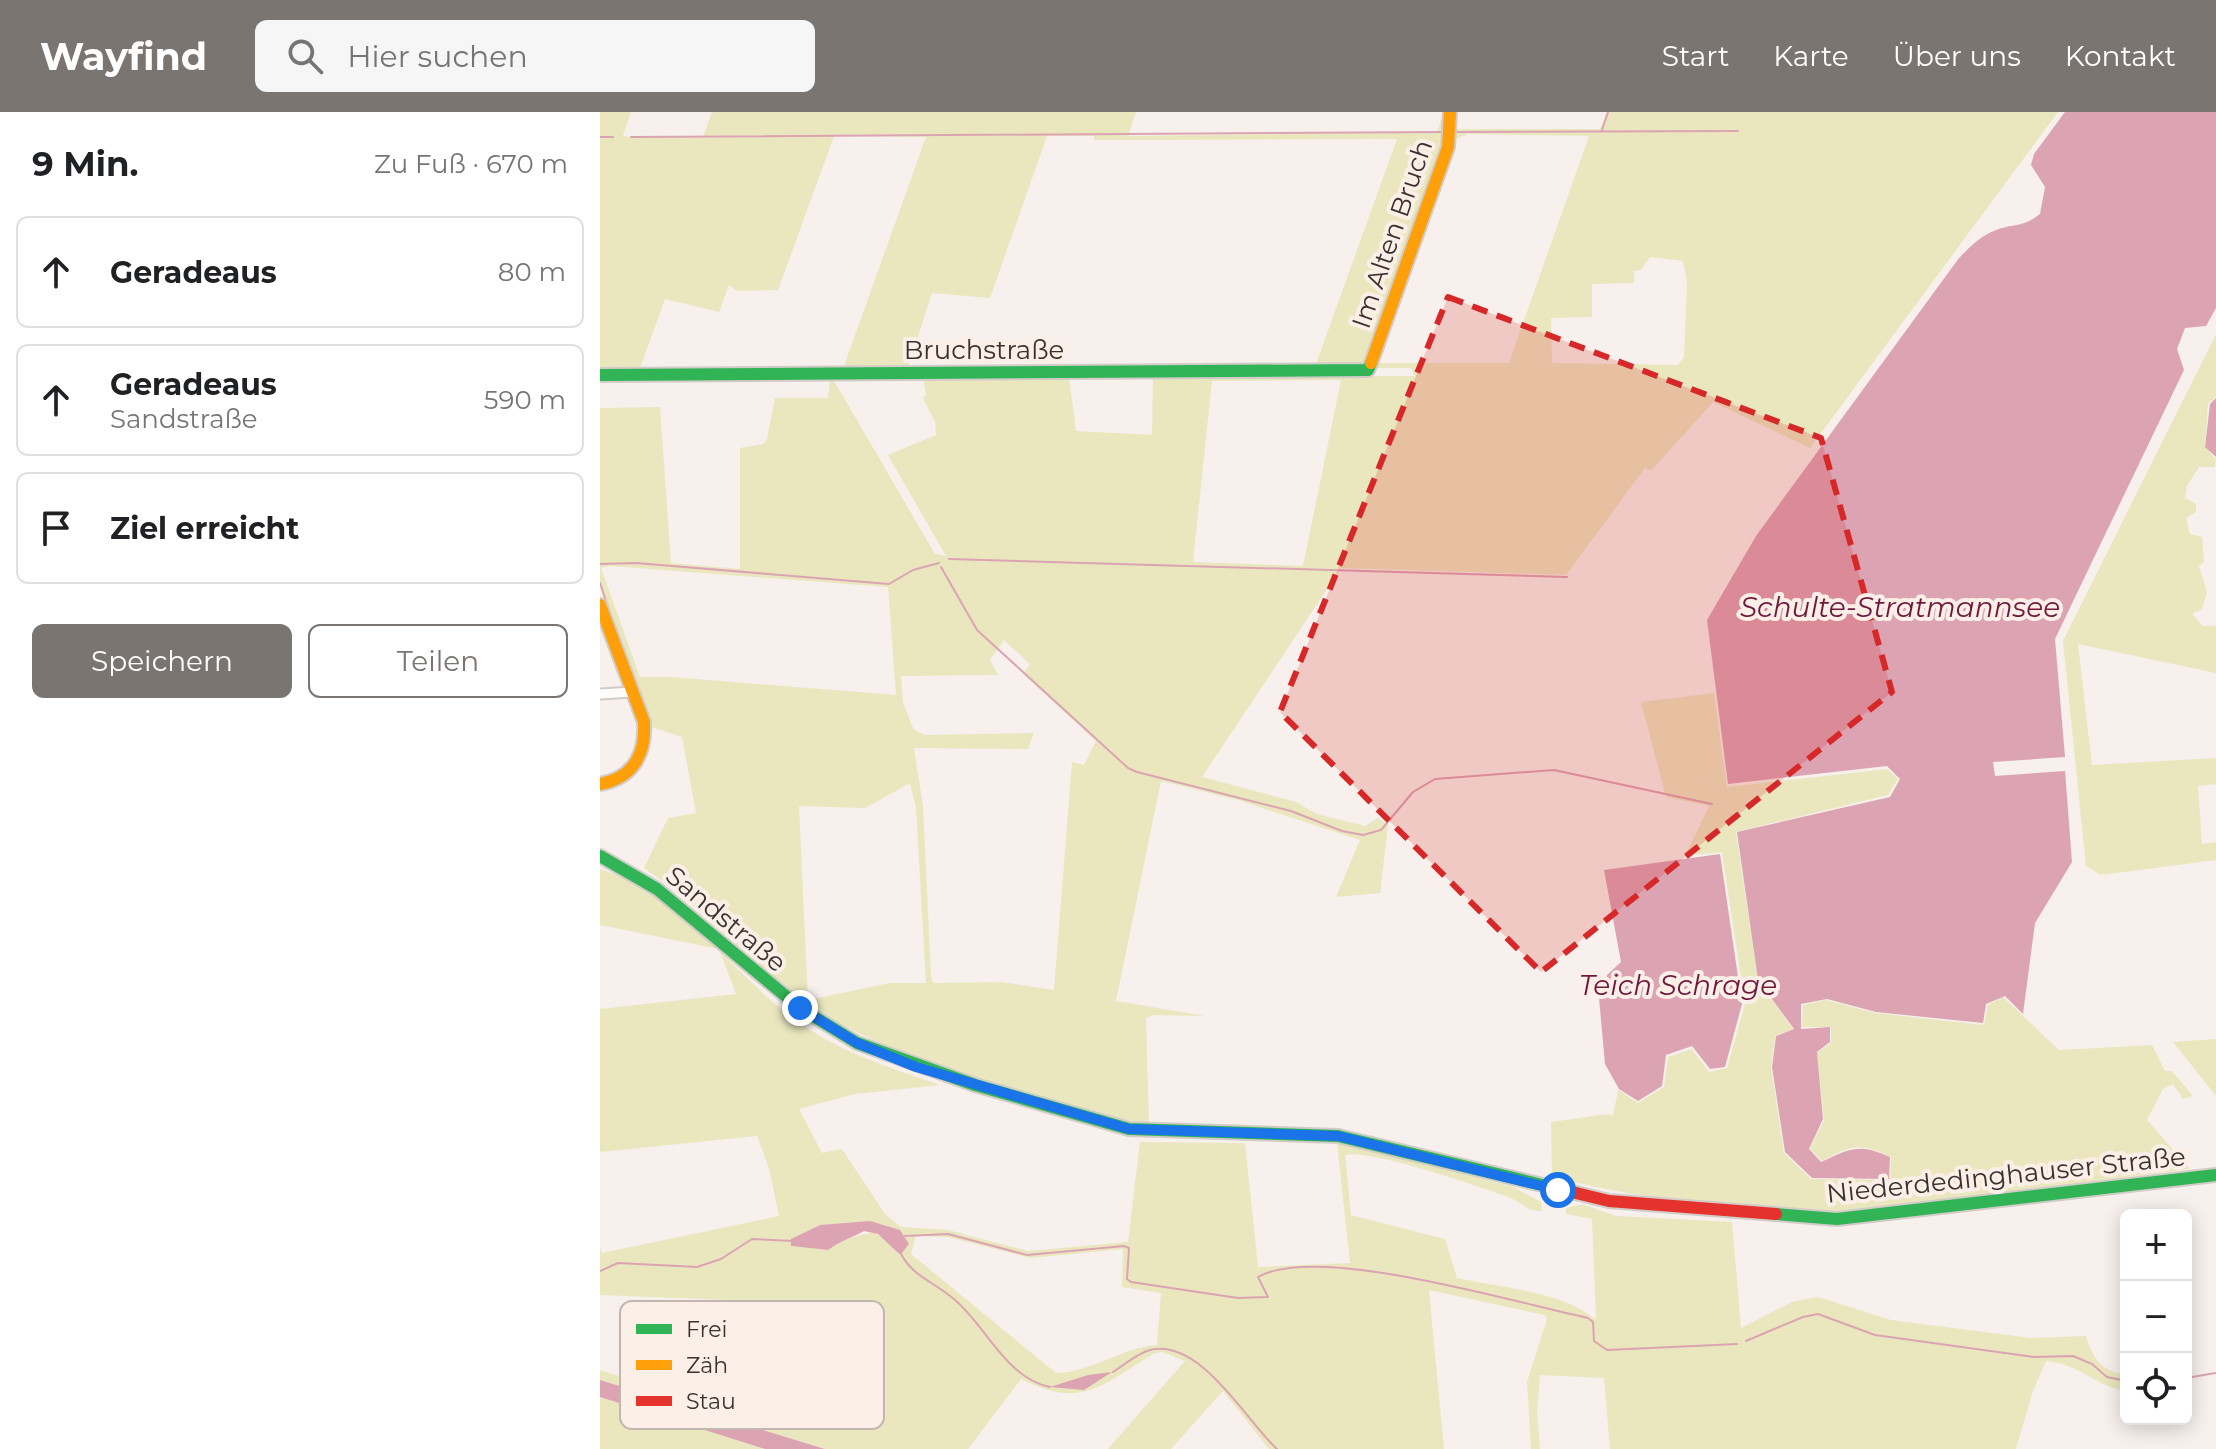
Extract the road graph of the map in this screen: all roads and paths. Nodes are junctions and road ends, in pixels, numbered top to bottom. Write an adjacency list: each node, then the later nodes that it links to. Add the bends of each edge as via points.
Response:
1 (1450, 112): 2 (main road, Im Alten Bruch, via 1450,132)
2 (1368, 370): 3 (main road, Bruchstraße)
3 (600, 375)
4 (600, 606): 5 (main road)
5 (632, 692): 6 (street); 7 (main road, via 644,722 643,751 630,772)
6 (600, 694)
7 (600, 784)
8 (600, 856): 9 (main road, Sandstraße, via 657,889 827,1027 916,1067 1129,1129 1338,1136)
9 (1469, 1168): 10 (main road, Niederdedinghauser Straße, via 1609,1201 1837,1219)
10 (2216, 1175)

